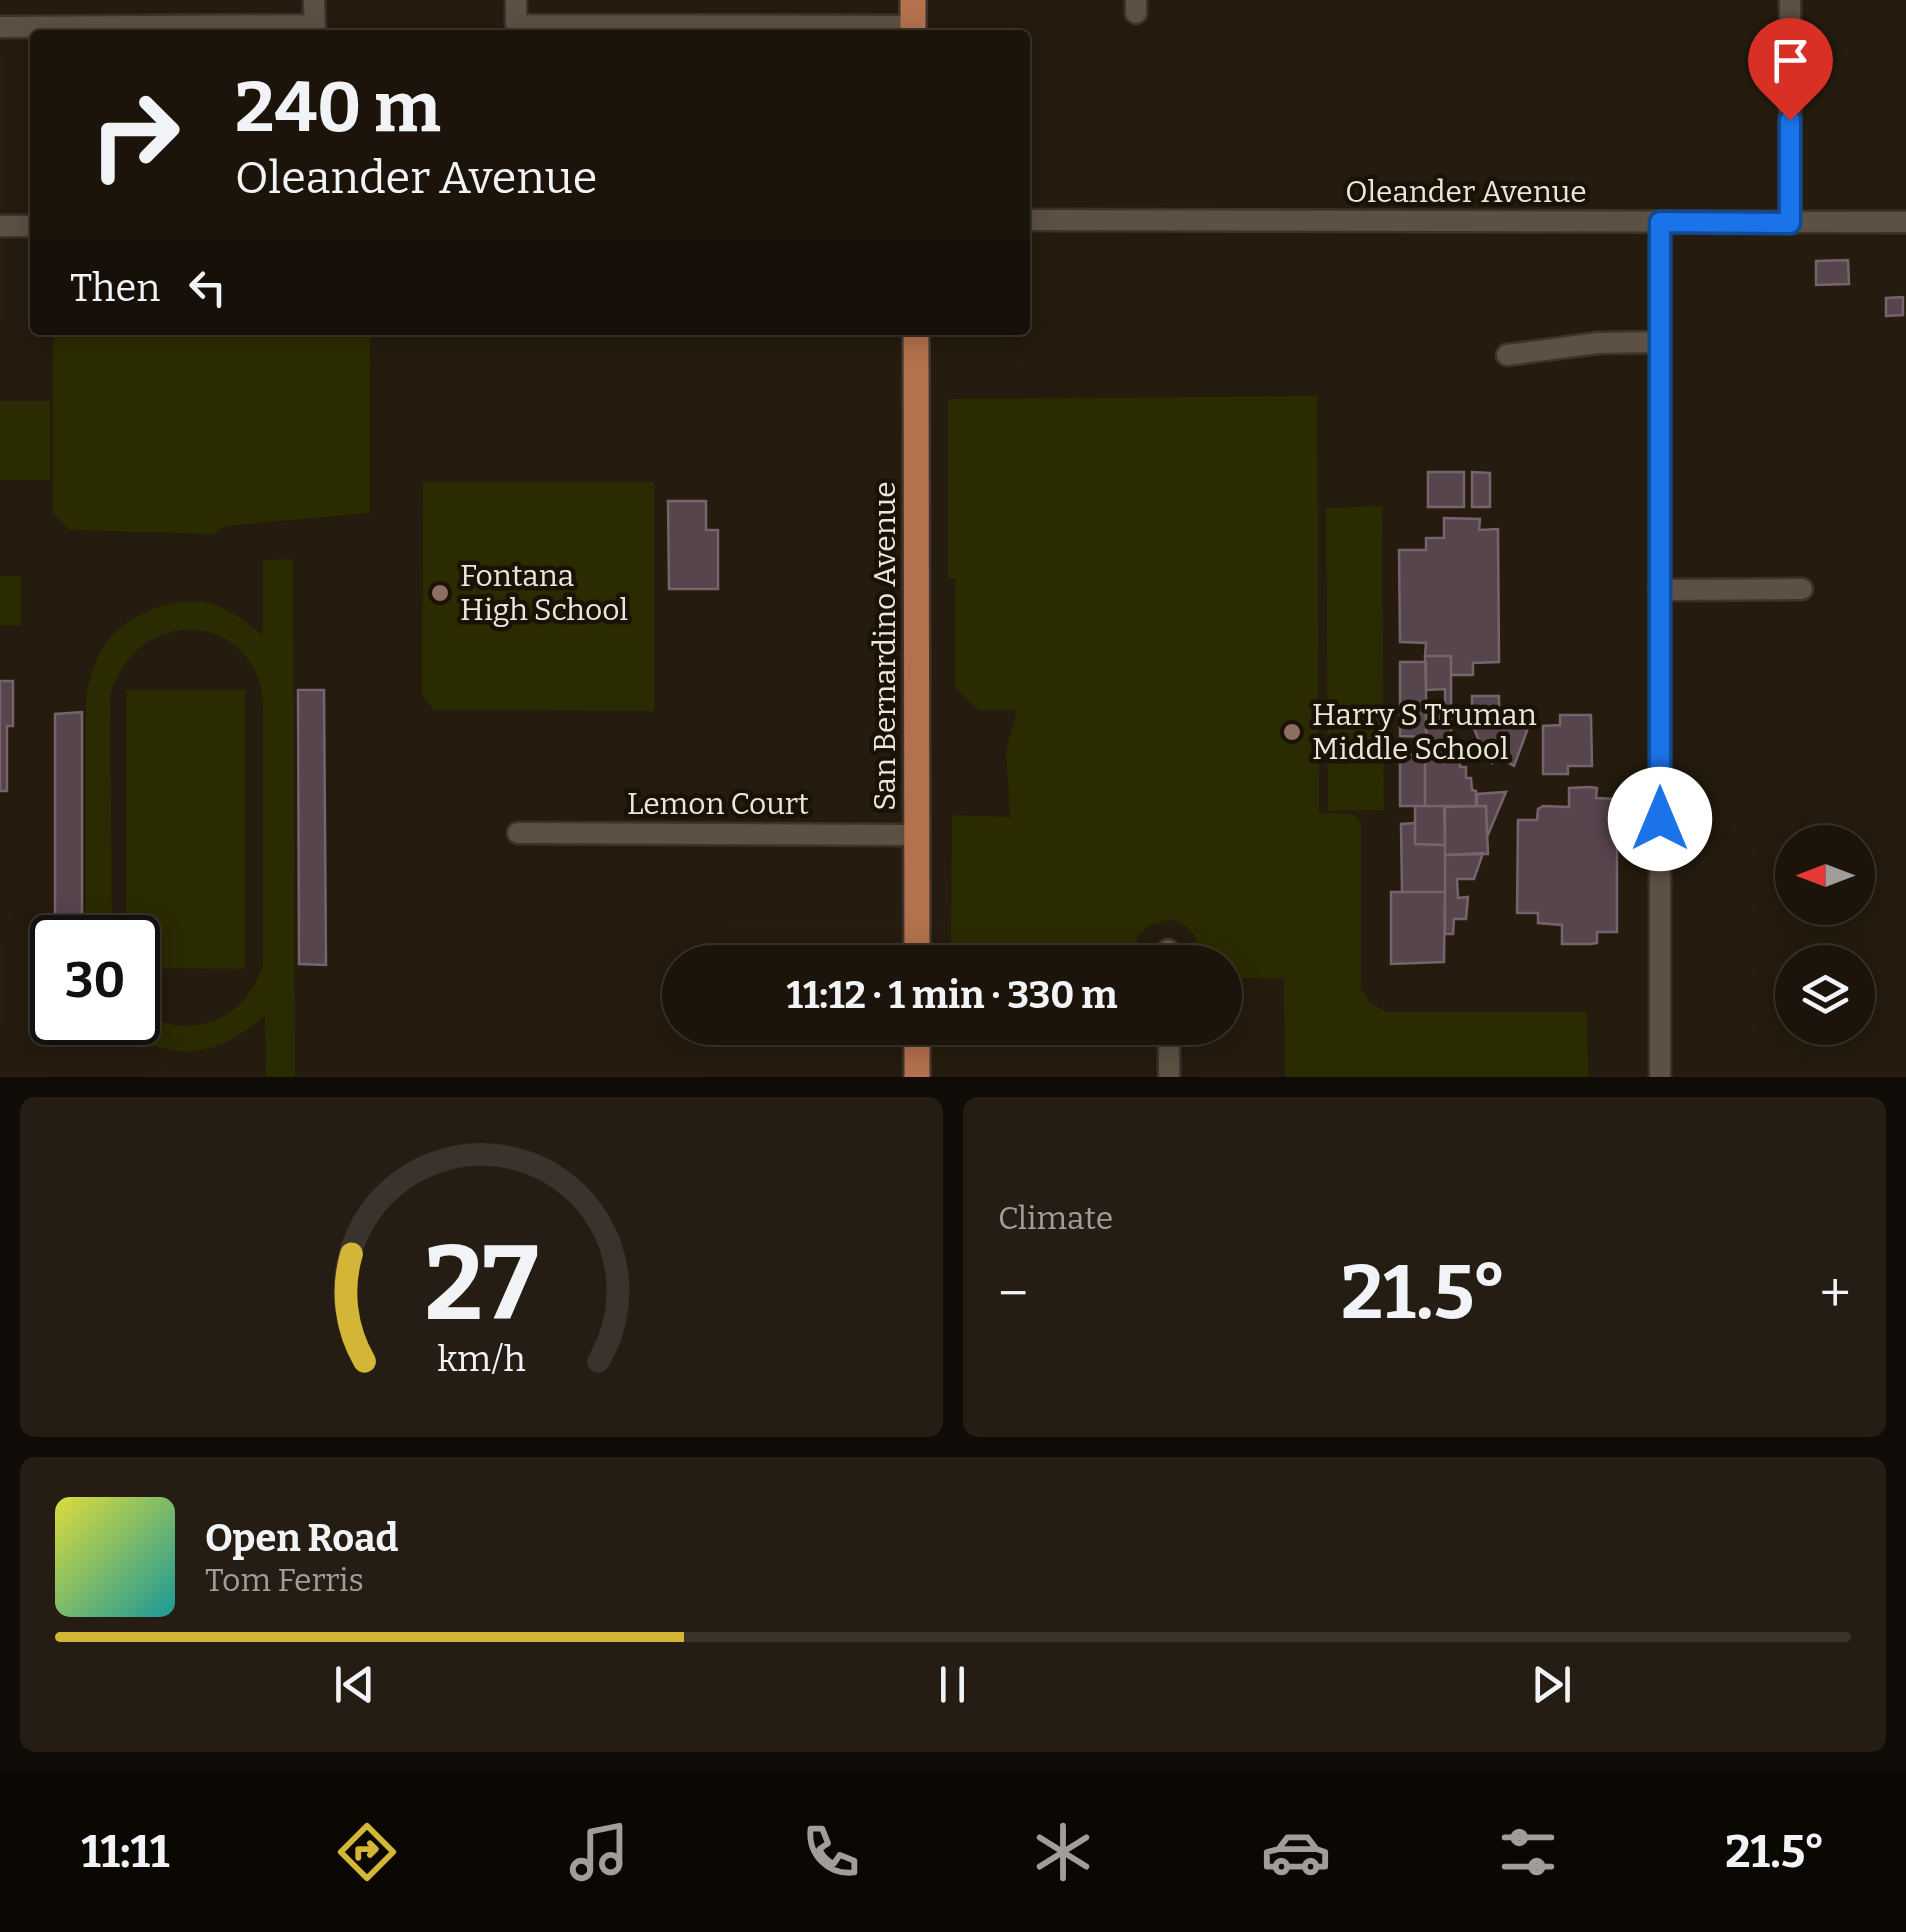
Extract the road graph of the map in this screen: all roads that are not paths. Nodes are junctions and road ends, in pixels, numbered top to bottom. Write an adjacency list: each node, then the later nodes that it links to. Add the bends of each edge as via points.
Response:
1 (314, 0): 6 (street)
2 (516, 0): 4 (street, via 516,25)
3 (1790, 0): 10 (street)
4 (913, 20)
5 (0, 27): 6 (street)
6 (315, 30)
7 (1030, 220): 8 (street, Oleander Avenue)
8 (1660, 222): 10 (street, Oleander Avenue); 14 (street)
9 (1906, 222): 10 (street, Oleander Avenue)
10 (1790, 223)
11 (0, 226): 12 (street)
12 (30, 226)
13 (916, 335): 19 (main road, San Bernardino Avenue)
14 (1658, 342): 15 (street); 16 (street)
15 (1507, 355)
16 (1659, 590): 17 (street); 25 (street)
17 (1802, 590)
18 (518, 833): 19 (street, Lemon Court)
19 (916, 834): 20 (main road, San Bernardino Avenue)
20 (916, 945)
21 (917, 1045): 23 (main road)
22 (1168, 1045): 24 (street)
23 (917, 1077)
24 (1169, 1077)
25 (1660, 1077)

